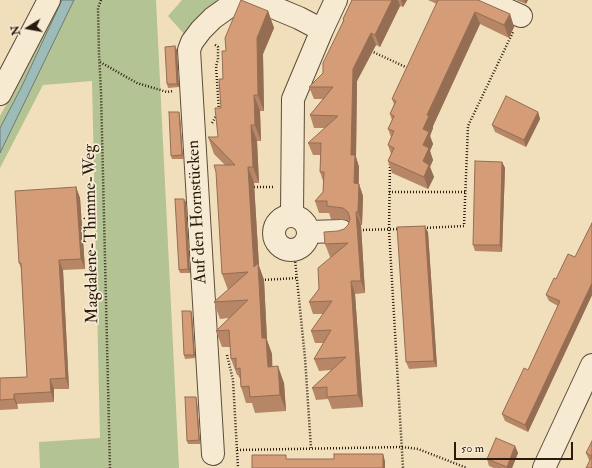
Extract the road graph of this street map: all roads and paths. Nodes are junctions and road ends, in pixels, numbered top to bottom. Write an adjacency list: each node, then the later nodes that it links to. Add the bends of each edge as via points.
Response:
1 (49, 0): 14 (street)
2 (101, 0): 11 (path, Magdalene-Thimme-Weg, via 98,8)
3 (247, 0): 13 (street, Auf den Hornstücken, via 234,3 213,18 192,42 189,50)
4 (256, 0): 8 (street)
5 (336, 0): 8 (street)
6 (485, 0): 7 (street)
7 (521, 16): 20 (path, via 468,126)
8 (322, 30): 21 (street, via 293,99)
9 (218, 47): 15 (path, Auf den Hornstücken, via 216,66 219,111 212,123)
10 (364, 48): 12 (path, via 412,70)
11 (100, 62): 13 (path, via 137,83 167,92); 36 (path, Magdalene-Thimme-Weg)
12 (410, 76)
13 (192, 90): 35 (street, Auf den Hornstücken)
14 (0, 94)
15 (213, 130)
16 (390, 160): 19 (path)
17 (260, 186): 18 (path)
18 (254, 187)
19 (389, 192): 20 (path); 24 (path)
20 (465, 192): 22 (path, via 464,226)
21 (292, 215): 26 (street, via 305,222); 27 (street, via 280,218 273,234 278,245)
22 (419, 228)
23 (404, 229): 24 (path)
24 (389, 230): 25 (path); 32 (path)
25 (342, 231): 26 (street)
26 (308, 232): 27 (street, via 305,244)
27 (294, 250): 28 (path)
28 (297, 278): 29 (path); 33 (path)
29 (260, 280)
30 (227, 348): 34 (path, via 233,380)
31 (592, 365): 40 (street)
32 (402, 447): 33 (path); 38 (path); 39 (path, via 418,449)
33 (311, 448): 34 (path)
34 (237, 450): 37 (path)
35 (213, 454)
36 (110, 468)
37 (238, 468)
38 (403, 468)
39 (466, 468)
40 (544, 468)

